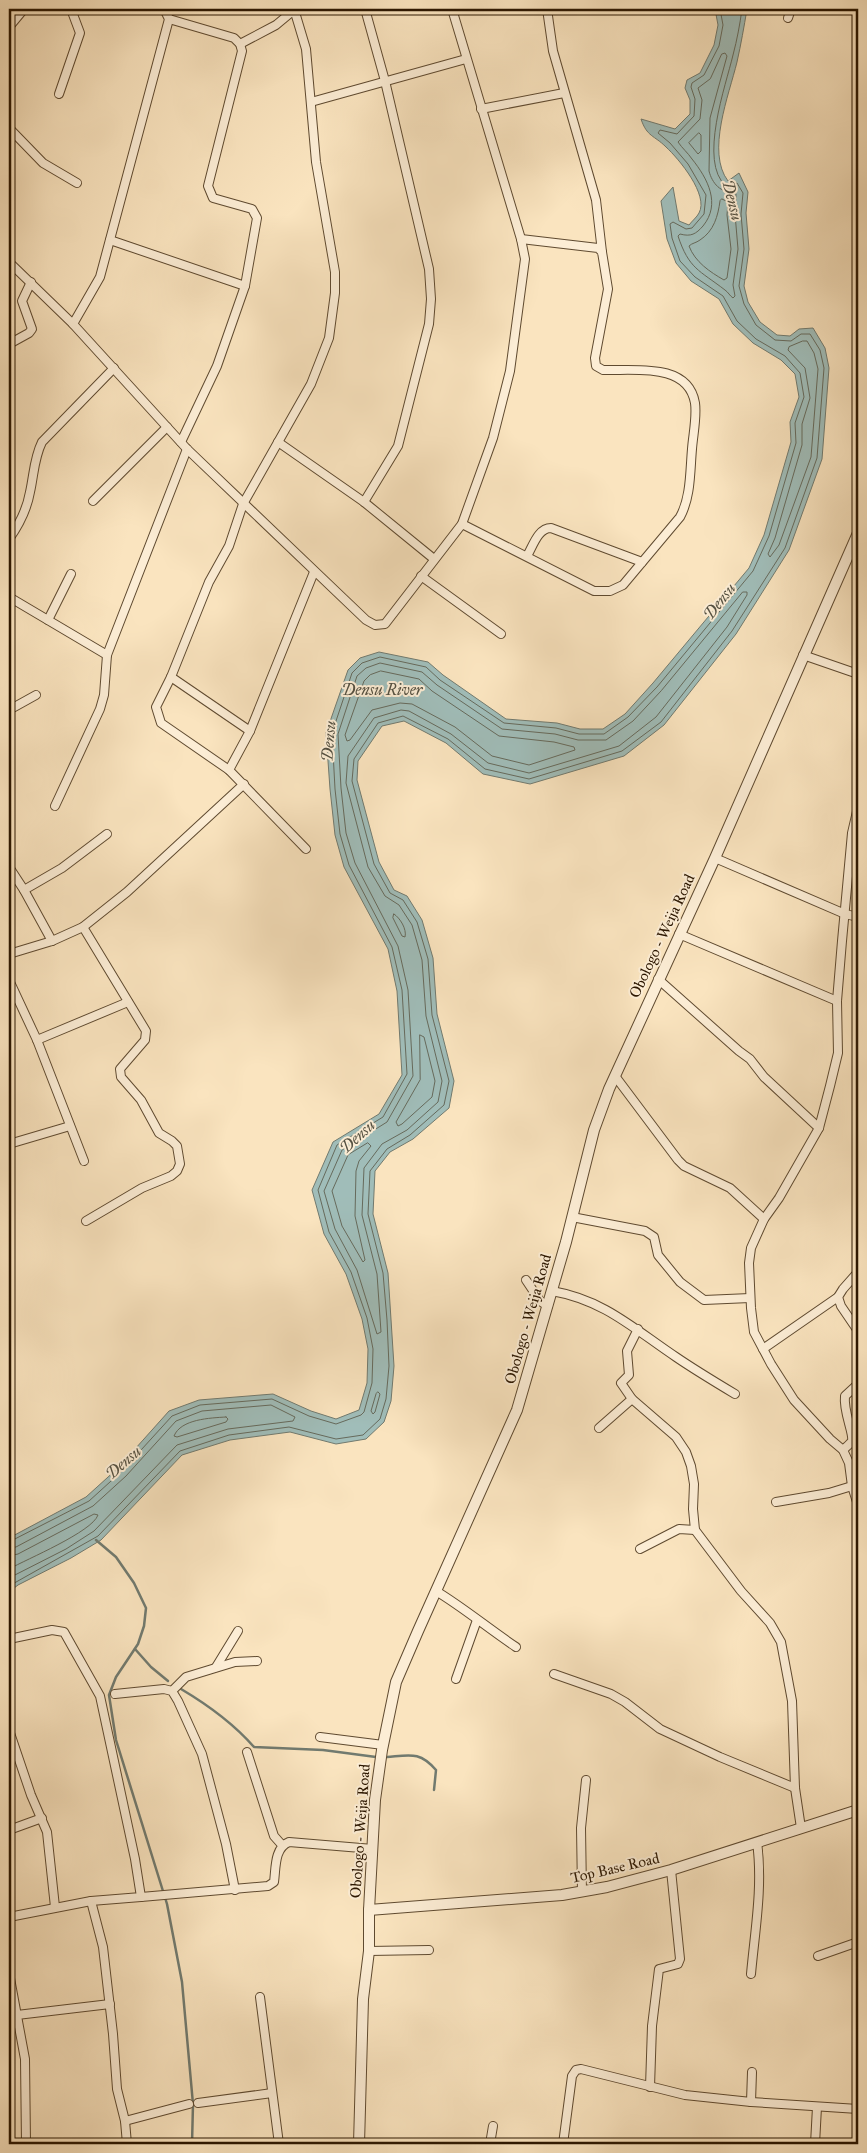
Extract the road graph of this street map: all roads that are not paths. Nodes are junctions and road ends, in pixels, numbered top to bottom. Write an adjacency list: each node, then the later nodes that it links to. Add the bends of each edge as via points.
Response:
1 (24, 9): 11 (street)
2 (71, 9): 16 (street, via 80,33)
3 (164, 9): 10 (street)
4 (366, 9): 14 (street)
5 (452, 9): 13 (street)
6 (547, 9): 15 (street, via 553,52)
7 (790, 9): 9 (street)
8 (294, 10): 12 (street, via 276,25); 17 (street, via 306,49)
9 (788, 18)
10 (169, 19): 12 (street, via 234,38); 22 (street)
11 (9, 27)
12 (240, 44): 26 (street, via 242,52 208,186 213,198 254,212 256,218)
13 (466, 59): 14 (street); 18 (street)
14 (385, 81): 17 (street); 35 (street, via 429,269 430,324 398,446)
15 (564, 93): 18 (street); 23 (street, via 596,200)
16 (59, 94)
17 (310, 102): 32 (street, via 316,162 335,272 335,293 329,338 311,384)
18 (481, 109): 21 (street)
19 (9, 128): 20 (street, via 43,163)
20 (77, 184)
21 (521, 239): 23 (street, via 598,248); 37 (street, via 525,259 510,371 493,438)
22 (110, 240): 26 (street); 27 (street, via 100,277)
23 (602, 252): 42 (street, via 608,289 596,366 603,370 665,371 685,383 696,404 685,509)
24 (9, 262): 25 (street)
25 (31, 282): 27 (street); 28 (street, via 22,301 32,329)
26 (245, 286): 31 (street, via 217,366)
27 (74, 324): 29 (street)
28 (9, 344)
29 (114, 368): 30 (street); 39 (street, via 42,442 36,454 25,509)
30 (167, 427): 31 (street); 34 (street)
31 (181, 442): 33 (street)
32 (278, 442): 35 (street); 36 (street)
33 (187, 449): 36 (street); 49 (street)
34 (93, 501)
35 (364, 502): 41 (street)
36 (243, 504): 43 (street); 52 (street, via 229,546 209,582)
37 (462, 524): 40 (street); 41 (street)
38 (858, 533): 50 (street, Obologo - Weija Road)
39 (9, 539)
40 (527, 556): 42 (street, via 594,591 602,592 624,585); 42 (street, via 541,531 551,528)
41 (434, 559): 45 (street)
42 (642, 562)
43 (314, 572): 45 (street, via 375,625 385,624); 55 (street)
44 (71, 574): 47 (street)
45 (421, 576): 48 (street)
46 (9, 597): 47 (street)
47 (48, 620): 49 (street)
48 (501, 634)
49 (107, 655): 58 (street, via 100,709)
50 (803, 655): 51 (street); 62 (street, Obologo - Weija Road)
51 (858, 674)
52 (171, 678): 55 (street); 56 (street, via 156,707 161,723)
53 (36, 695): 54 (street)
54 (9, 710)
55 (250, 731): 56 (street)
56 (229, 770): 57 (street)
57 (244, 784): 61 (street); 67 (street)
58 (54, 806)
59 (858, 807): 65 (street, via 852,833)
60 (107, 834): 64 (street, via 62,868)
61 (306, 849)
62 (714, 858): 65 (street); 68 (street, Obologo - Weija Road)
63 (9, 868): 64 (street)
64 (24, 890): 69 (street)
65 (845, 914): 66 (street); 73 (street)
66 (858, 917)
67 (83, 927): 69 (street); 74 (street)
68 (678, 934): 71 (street, Obologo - Weija Road); 73 (street)
69 (52, 941): 70 (street)
70 (9, 954)
71 (658, 979): 76 (street, Obologo - Weija Road); 78 (street, via 750,1059 764,1077)
72 (9, 980): 75 (street)
73 (837, 1001): 78 (street, via 838,1053)
74 (128, 1002): 75 (street); 83 (street, via 146,1032 145,1040 120,1069 121,1077 151,1116 159,1133 177,1146 180,1164 171,1176 142,1188)
75 (37, 1040): 77 (street)
76 (615, 1076): 81 (street, Obologo - Weija Road, via 594,1130); 82 (street, via 684,1166 730,1188)
77 (70, 1126): 79 (street); 80 (street)
78 (819, 1128): 82 (street)
79 (9, 1144)
80 (84, 1161)
81 (572, 1217): 86 (street, Obologo - Weija Road); 88 (street, via 645,1231 654,1238 658,1255 680,1282 704,1300)
82 (764, 1219): 88 (street, via 751,1248)
83 (86, 1221)
84 (858, 1272): 87 (street)
85 (526, 1280): 89 (street, via 540,1301)
86 (552, 1291): 89 (street, Obologo - Weija Road); 90 (street, via 586,1299)
87 (838, 1297): 91 (street, via 840,1306); 92 (street)
88 (750, 1298): 92 (street, via 754,1332)
89 (548, 1306): 103 (street, Obologo - Weija Road, via 518,1410)
90 (638, 1329): 94 (street, via 675,1357); 95 (street, via 627,1351 629,1375 621,1383)
91 (858, 1331)
92 (763, 1349): 97 (street, via 794,1400)
93 (858, 1384): 97 (street, via 845,1396 845,1414 852,1438)
94 (735, 1394)
95 (632, 1399): 96 (street); 101 (street, via 676,1437 686,1452 694,1484 692,1510)
96 (599, 1428)
97 (844, 1450): 98 (street)
98 (852, 1486): 99 (street); 100 (street)
99 (776, 1502)
100 (858, 1505)
101 (695, 1530): 102 (street, via 679,1528); 119 (street, via 782,1642 792,1700)
102 (640, 1549)
103 (436, 1591): 104 (street); 116 (street, Obologo - Weija Road, via 396,1682)
104 (477, 1620): 107 (street); 111 (street)
105 (238, 1631): 109 (street)
106 (9, 1639): 130 (street, via 52,1630 64,1632 100,1696)
107 (516, 1647)
108 (257, 1661): 109 (street)
109 (216, 1667): 112 (street, via 186,1677)
110 (554, 1674): 119 (street, via 611,1694 660,1729 720,1758)
111 (456, 1679)
112 (172, 1691): 113 (street); 128 (street, via 202,1754)
113 (115, 1694)
114 (9, 1730): 121 (street)
115 (320, 1737): 116 (street)
116 (384, 1745): 126 (street, Obologo - Weija Road, via 375,1800)
117 (246, 1752): 125 (street, via 274,1836)
118 (586, 1780): 129 (street, via 581,1828)
119 (795, 1788): 122 (street)
120 (858, 1810): 122 (street, Top Base Road)
121 (42, 1818): 123 (street); 132 (street, via 50,1845)
122 (801, 1828): 124 (street, Top Base Road)
123 (9, 1830)
124 (757, 1842): 127 (street, Top Base Road); 140 (street, via 759,1894)
125 (282, 1845): 126 (street, via 289,1842); 128 (street, via 274,1882 260,1888)
126 (373, 1849): 133 (street, Obologo - Weija Road)
127 (671, 1870): 129 (street, Top Base Road); 145 (street, via 680,1959 678,1964 659,1969 652,2026)
128 (235, 1890): 130 (street)
129 (582, 1892): 133 (street, Top Base Road)
130 (141, 1897): 131 (street)
131 (91, 1901): 132 (street); 142 (street, via 103,1947)
132 (55, 1906): 134 (street)
133 (369, 1910): 137 (street, Obologo - Weija Road)
134 (9, 1917)
135 (858, 1942): 138 (street)
136 (429, 1950): 137 (street)
137 (369, 1952): 157 (street, Obologo - Weija Road, via 363,1999)
138 (818, 1956)
139 (9, 1973): 143 (street)
140 (751, 1974)
141 (260, 1996): 146 (street)
142 (110, 2004): 143 (street); 152 (street, via 117,2089)
143 (17, 2015): 154 (street, via 25,2059)
144 (752, 2072): 147 (street)
145 (650, 2087): 147 (street, via 685,2095); 159 (street, via 576,2070 572,2076)
146 (272, 2093): 148 (street); 156 (street)
147 (751, 2102): 150 (street)
148 (198, 2103)
149 (189, 2104): 152 (street)
150 (818, 2107): 151 (street); 160 (street)
151 (858, 2109)
152 (125, 2121): 155 (street)
153 (493, 2126): 158 (street)
154 (26, 2144)
155 (128, 2144)
156 (279, 2144)
157 (358, 2144)
158 (490, 2144)
159 (563, 2144)
160 (815, 2144)

